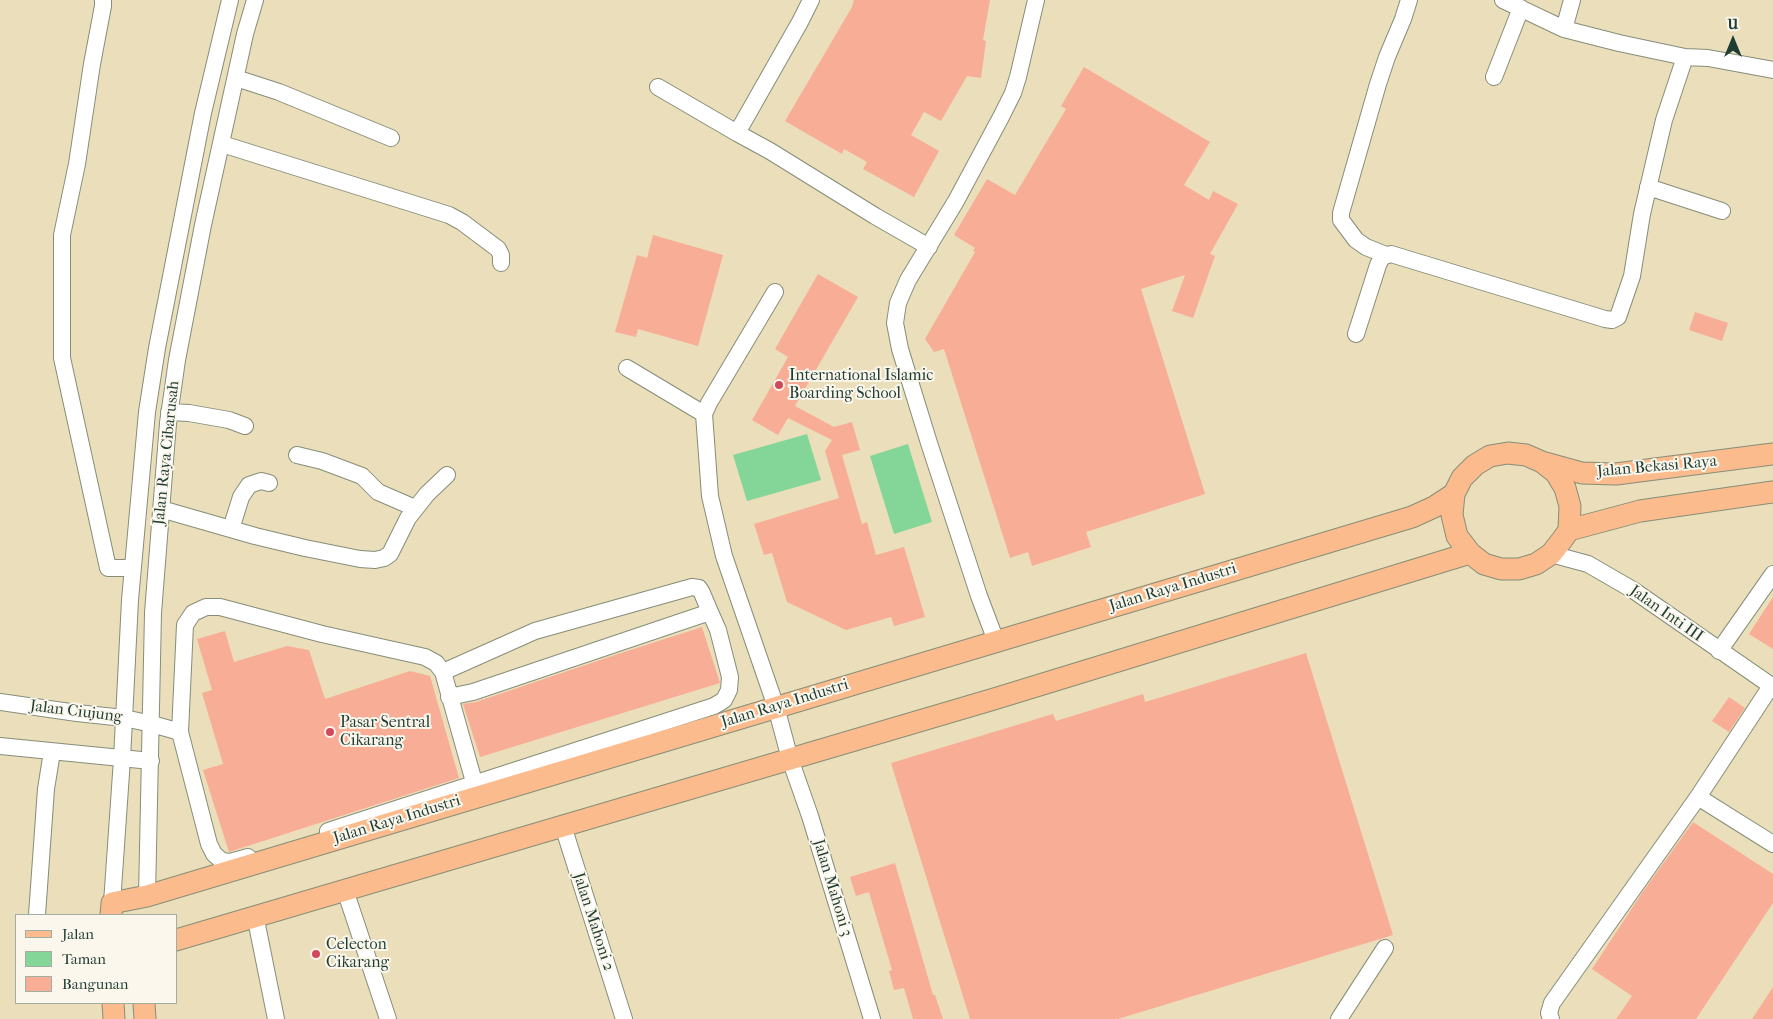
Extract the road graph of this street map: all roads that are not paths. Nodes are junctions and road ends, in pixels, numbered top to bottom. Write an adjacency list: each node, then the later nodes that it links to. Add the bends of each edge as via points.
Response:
1 (103, 0): 43 (street, via 77,164 62,235 62,358 108,568)
2 (230, 0): 43 (street, Jalan Raya Cibarusah, via 201,123 147,412)
3 (255, 0): 14 (street, Jalan Raya Cibarusah)
4 (811, 0): 16 (street)
5 (1036, 0): 21 (street, via 1013,93)
6 (1409, 0): 22 (street, via 1378,84 1341,213 1341,220 1356,240)
7 (1502, 0): 9 (street)
8 (1572, 0): 10 (street)
9 (1521, 8): 10 (street); 13 (street)
10 (1564, 28): 11 (street)
11 (1685, 57): 12 (street); 19 (street, via 1664,120)
12 (1772, 67)
13 (1494, 77)
14 (236, 78): 17 (street); 18 (street, Jalan Raya Cibarusah)
15 (658, 87): 16 (street)
16 (737, 133): 21 (street)
17 (391, 138)
18 (222, 144): 23 (street, via 449,215 498,249); 27 (street, Jalan Raya Cibarusah, via 203,225)
19 (1648, 187): 20 (street); 22 (street, via 1632,276 1618,316 1612,320)
20 (1722, 211)
21 (929, 246): 46 (street, via 901,295 895,324 929,443)
22 (1386, 255): 25 (street, via 1378,265)
23 (501, 263)
24 (775, 292): 28 (street)
25 (1356, 334)
26 (627, 368): 28 (street)
27 (169, 412): 29 (street, via 229,420); 38 (street, Jalan Raya Cibarusah)
28 (704, 414): 52 (street, Jalan Mahoni 3, via 715,523)
29 (245, 426)
30 (1773, 454): 32 (main road, Jalan Bekasi Raya, via 1616,474 1582,473)
31 (297, 455): 37 (street, via 362,476 378,492)
32 (1542, 462): 36 (main road, via 1526,454 1490,456 1474,465); 40 (main road, via 1556,473 1565,488 1570,506)
33 (447, 475): 37 (street)
34 (269, 483): 39 (street, via 261,480 249,485 241,497)
35 (1773, 492): 40 (main road, via 1640,511)
36 (1454, 494): 41 (main road, via 1452,515 1457,536); 46 (main road, Jalan Raya Industri, via 1412,517)
37 (415, 508): 39 (street, via 390,554 375,560 304,548)
38 (161, 509): 39 (street); 54 (street, Jalan Raya Cibarusah, via 153,612)
39 (231, 529)
40 (1569, 530): 42 (main road)
41 (1470, 553): 42 (main road, via 1484,564 1501,569 1519,569 1536,564); 59 (main road)
42 (1551, 554): 47 (street, Jalan Inti III, via 1580,561 1610,576)
43 (133, 568): 53 (street, Jalan Raya Cibarusah)
44 (1773, 574): 47 (street)
45 (710, 612): 48 (street, via 699,588 692,587 535,631); 50 (street, via 473,692); 61 (street, via 730,677 724,700)
46 (996, 641): 52 (main road, Jalan Raya Industri)
47 (1720, 651): 49 (street, Jalan Inti III)
48 (443, 672): 50 (street); 55 (street, via 436,663 424,657 220,607 206,607 193,613 184,625)
49 (1772, 687): 62 (street)
50 (449, 697): 61 (street)
51 (0, 702): 53 (street, Jalan Ciujung)
52 (776, 707): 59 (street, Jalan Mahoni 3); 61 (main road, Jalan Raya Industri)
53 (124, 718): 54 (street, Jalan Ciujung); 58 (street, Jalan Raya Cibarusah)
54 (152, 724): 55 (street, Jalan Ciujung); 60 (street, Jalan Raya Cibarusah)
55 (180, 732): 61 (street, via 209,844 222,861 239,860)
56 (0, 746): 57 (street)
57 (52, 752): 58 (street); 68 (street, via 46,789)
58 (122, 758): 60 (street); 67 (street, Jalan Raya Cibarusah)
59 (790, 758): 63 (main road); 79 (street, Jalan Mahoni 3)
60 (151, 761): 66 (street, Jalan Raya Cibarusah)
61 (476, 790): 66 (main road, Jalan Raya Industri)
62 (1698, 797): 64 (street); 81 (street, via 1552,1003)
63 (563, 826): 65 (main road); 78 (street, Jalan Mahoni 2)
64 (1773, 844)
65 (345, 890): 69 (main road); 77 (street)
66 (146, 906): 67 (main road, Jalan Raya Industri)
67 (112, 909)
68 (37, 914)
69 (255, 915): 70 (main road); 76 (street)
70 (178, 939)
71 (1385, 948): 80 (street)
72 (113, 1004): 74 (main road)
73 (144, 1004): 75 (main road)
74 (114, 1019)
75 (145, 1019)
76 (276, 1019)
77 (388, 1019)
78 (624, 1019)
79 (872, 1019)
80 (1339, 1019)
81 (1551, 1019)

